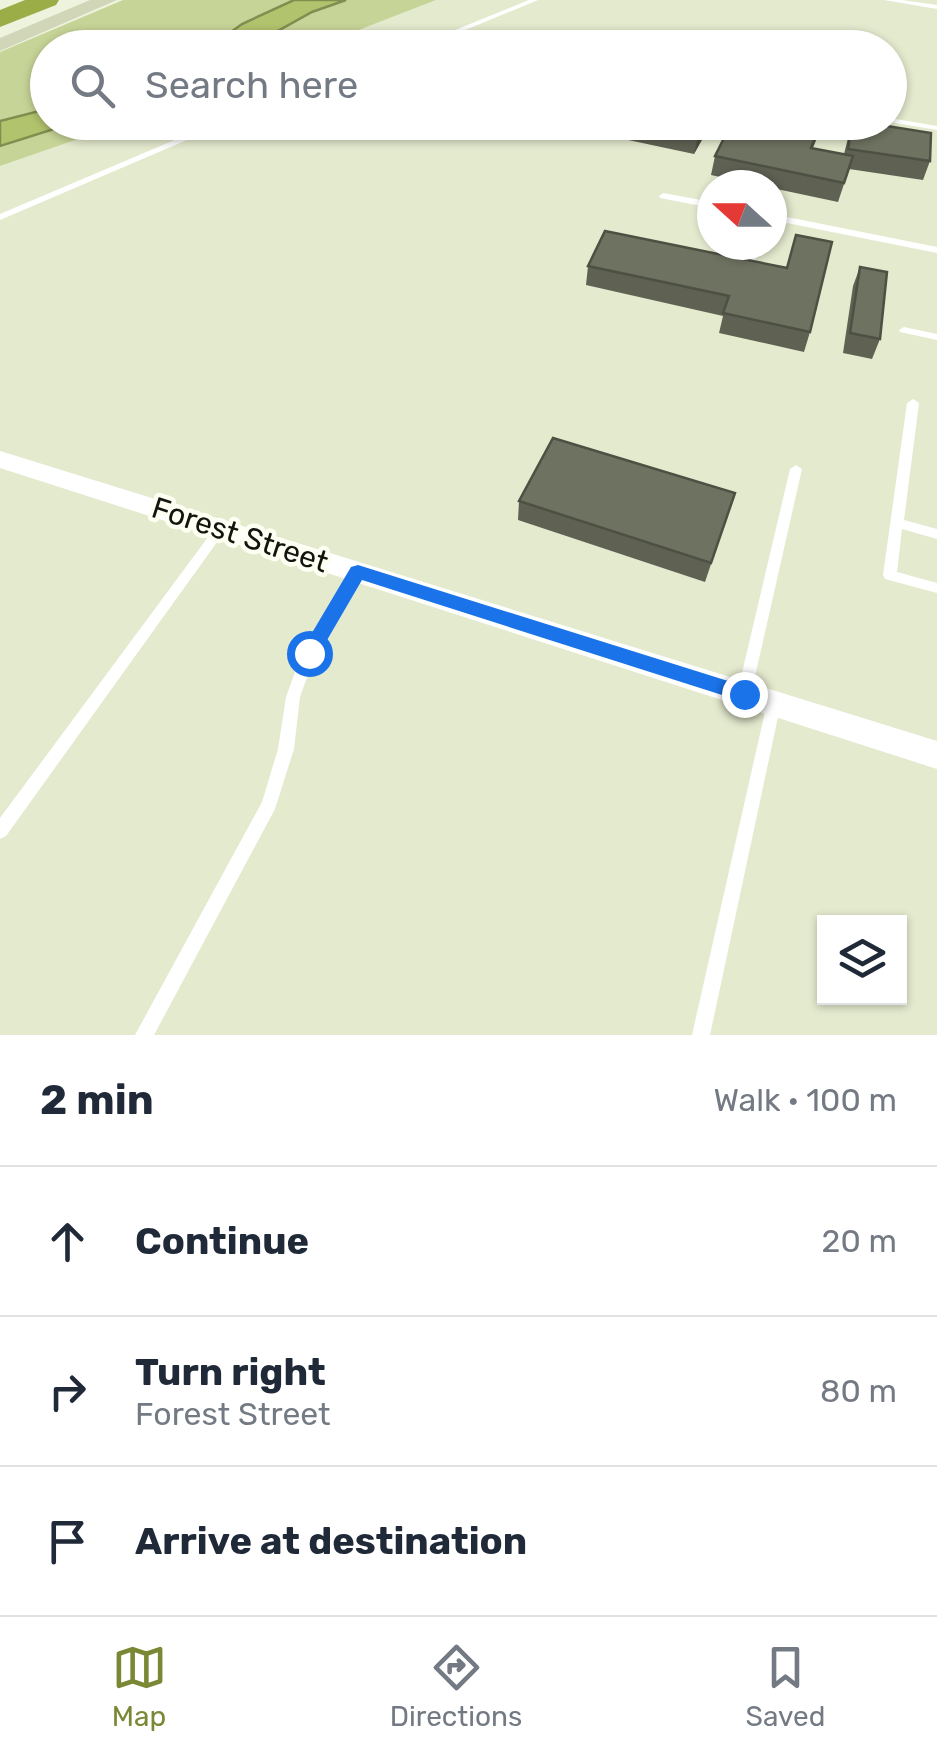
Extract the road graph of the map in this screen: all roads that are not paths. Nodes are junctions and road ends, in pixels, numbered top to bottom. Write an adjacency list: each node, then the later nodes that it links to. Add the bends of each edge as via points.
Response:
1 (47, 0): 6 (highway)
2 (107, 0): 7 (main road)
3 (535, 0): 8 (lane)
4 (887, 0): 5 (lane)
5 (937, 7)
6 (0, 19)
7 (34, 30)
8 (459, 30)
9 (30, 32): 10 (main road)
10 (0, 44)
11 (907, 123): 12 (lane)
12 (937, 128)
13 (183, 140): 16 (lane)
14 (663, 196): 15 (lane)
15 (697, 202)
16 (0, 218)
17 (787, 220): 19 (lane)
18 (937, 235): 19 (lane)
19 (936, 250)
20 (904, 330): 21 (lane)
21 (937, 337)
22 (914, 403): 25 (lane)
23 (0, 458): 26 (street, Forest Street)
24 (796, 469): 30 (lane)
25 (897, 523): 27 (lane); 29 (lane, via 890,574)
26 (221, 528): 28 (street, Forest Street); 33 (lane)
27 (937, 534)
28 (358, 572): 30 (street, Forest Street); 34 (lane, via 309,653 269,804)
29 (937, 588)
30 (744, 694): 31 (street, Forest Street)
31 (774, 704): 32 (street, Forest Street); 35 (lane)
32 (937, 755)
33 (0, 831)
34 (144, 1035)
35 (700, 1035)

